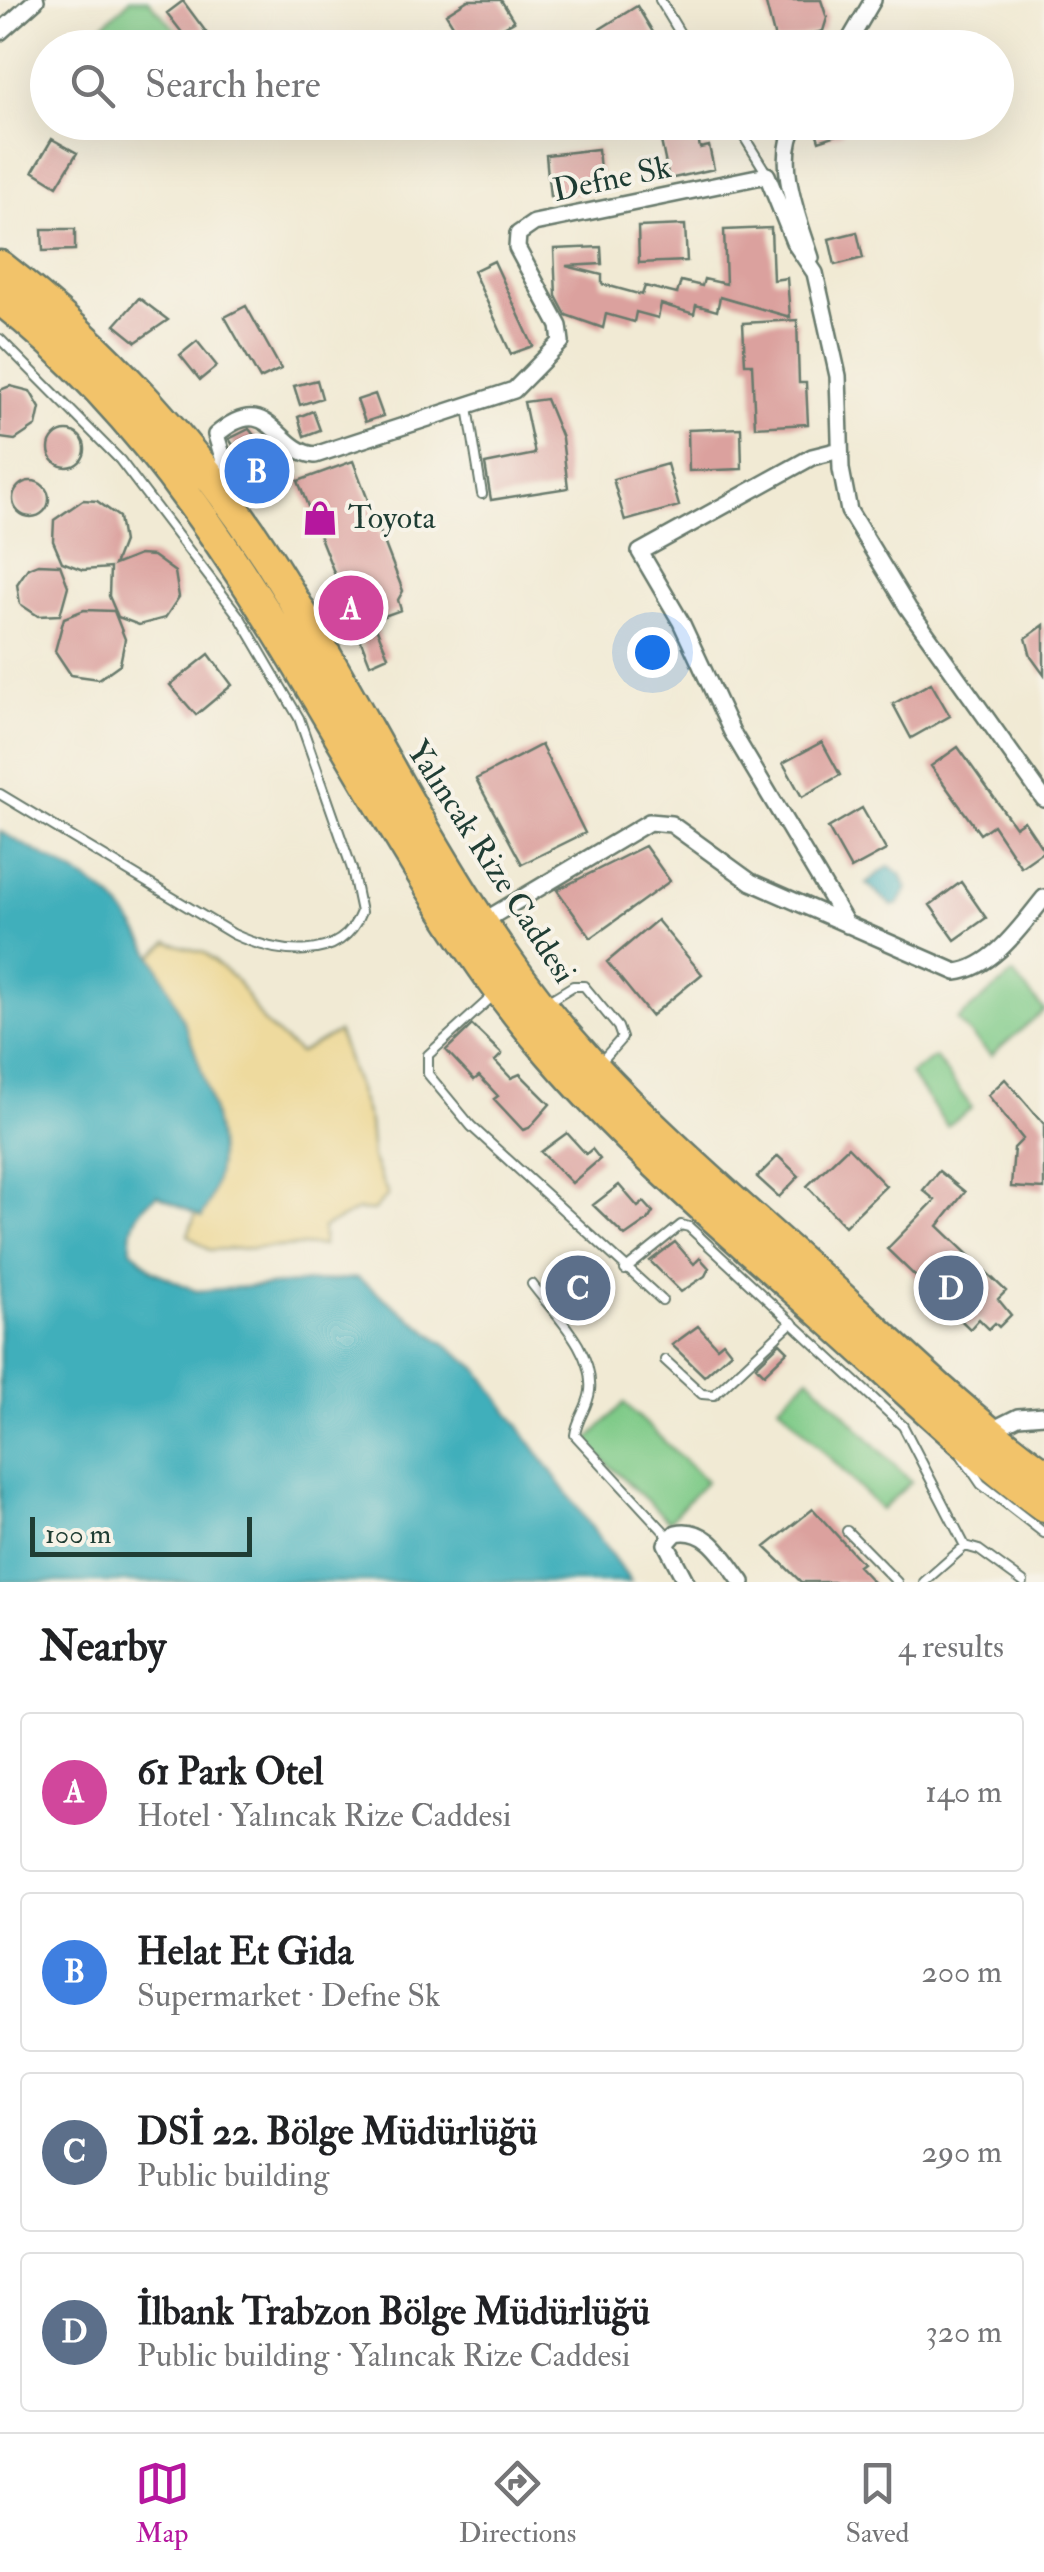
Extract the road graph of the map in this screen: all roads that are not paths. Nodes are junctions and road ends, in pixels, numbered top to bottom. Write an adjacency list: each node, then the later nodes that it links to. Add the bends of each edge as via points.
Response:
1 (36, 0): 6 (street)
2 (660, 0): 4 (lane)
3 (872, 0): 5 (street)
4 (678, 30)
5 (855, 30)
6 (0, 32)
7 (746, 140): 9 (lane)
8 (790, 140): 11 (street, via 791,196)
9 (768, 175): 11 (street, via 794,242); 14 (street, Defne Sk, via 522,230 517,248 561,342 514,390)
10 (0, 266): 16 (highway, Yalıncak Rize Caddesi, via 98,351)
11 (815, 273): 15 (street, via 838,376)
12 (1, 304): 23 (highway, Yalıncak Rize Caddesi, via 125,418 211,527 393,833)
13 (0, 339): 18 (lane, via 120,460 241,619 299,718 361,912 348,933 323,948 270,948 233,934)
14 (468, 407): 16 (street, Defne Sk, via 315,455 258,418 240,419 216,435 226,467); 17 (lane)
15 (840, 450): 19 (street, via 850,511 868,548); 22 (street, via 812,457 640,552 732,732)
16 (213, 482): 21 (highway, Yalıncak Rize Caddesi, via 267,558)
17 (482, 494)
18 (0, 794)
19 (1044, 799)
20 (1044, 898): 22 (street, via 1015,934 967,971 935,966)
21 (482, 922): 22 (street, via 649,822 671,824 751,882); 24 (highway, Yalıncak Rize Caddesi)
22 (848, 925)
23 (500, 990): 26 (lane, via 428,1055 428,1074 471,1126); 32 (highway, Yalıncak Rize Caddesi, via 565,1070 679,1185)
24 (542, 1004): 25 (highway, Yalıncak Rize Caddesi); 25 (lane, via 573,986 584,986 596,1000 622,1038)
25 (596, 1068): 33 (highway, Yalıncak Rize Caddesi, via 685,1157)
26 (625, 1270): 28 (lane); 29 (lane, via 686,1225)
27 (532, 1284): 38 (lane, via 588,1365 587,1405 575,1434)
28 (662, 1300)
29 (792, 1322): 30 (lane, via 714,1395 702,1394); 39 (lane, via 903,1426)
30 (665, 1360)
31 (1044, 1415): 33 (street, via 1018,1417)
32 (951, 1429): 35 (highway, Yalıncak Rize Caddesi); 37 (lane, via 981,1484)
33 (992, 1430): 34 (highway, Yalıncak Rize Caddesi)
34 (1044, 1474)
35 (1044, 1506)
36 (847, 1532): 42 (lane)
37 (1044, 1533)
38 (669, 1537): 40 (street, via 668,1552); 41 (street, via 686,1530 702,1534)
39 (965, 1546): 43 (lane); 44 (lane)
40 (686, 1582)
41 (742, 1582)
42 (896, 1582)
43 (924, 1582)
44 (1023, 1582)

